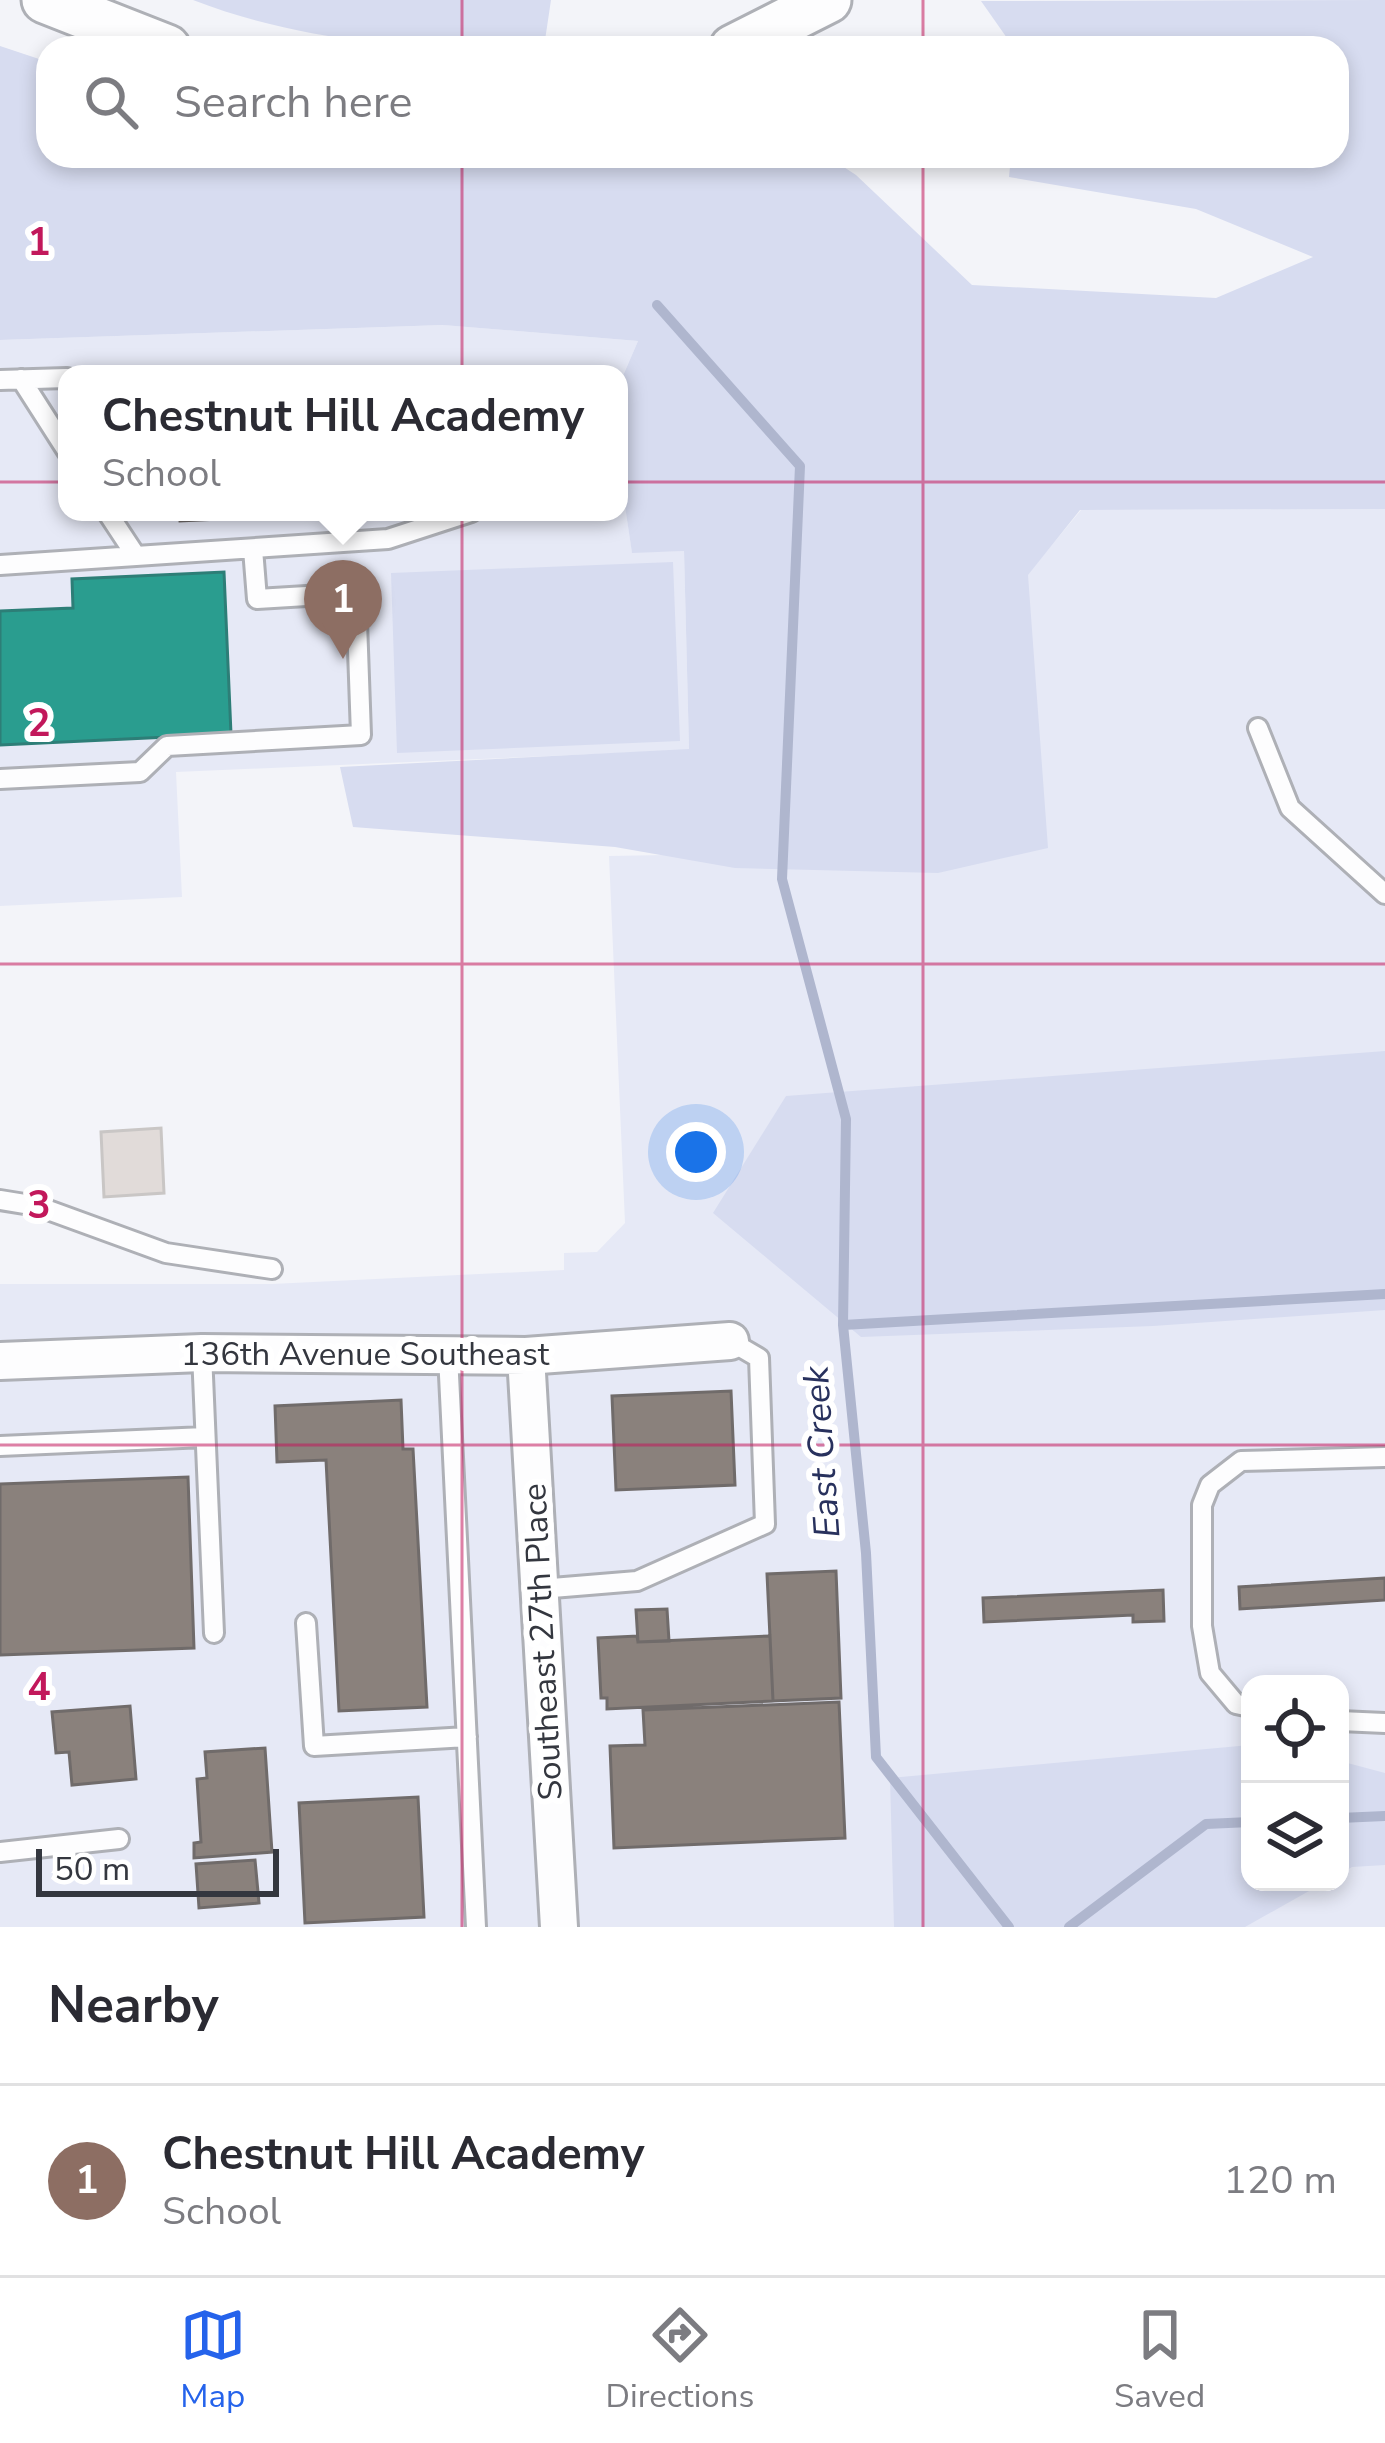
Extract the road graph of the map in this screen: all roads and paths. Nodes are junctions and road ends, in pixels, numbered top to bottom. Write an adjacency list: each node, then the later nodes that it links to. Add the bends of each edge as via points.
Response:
1 (45, 0): 3 (street)
2 (828, 0): 5 (street)
3 (93, 8): 4 (street)
4 (145, 36)
5 (758, 36)
6 (58, 378): 7 (lane)
7 (21, 379): 8 (lane); 9 (lane)
8 (0, 380)
9 (58, 437)
10 (113, 521): 13 (lane)
11 (443, 521): 12 (lane, via 388,539)
12 (253, 549): 13 (lane); 16 (lane, via 257,598 356,593 361,735 166,746 140,772)
13 (136, 556): 14 (lane)
14 (0, 565)
15 (1258, 728): 17 (lane, via 1290,808)
16 (0, 779)
17 (1385, 894)
18 (0, 1200): 19 (lane, via 166,1253)
19 (272, 1269)
20 (730, 1341): 23 (street, 136th Avenue Southeast); 28 (lane, via 759,1358 765,1524 637,1581)
21 (202, 1352): 22 (street, 136th Avenue Southeast); 24 (street, 136th Avenue Southeast); 25 (lane)
22 (448, 1355): 23 (street, 136th Avenue Southeast); 34 (lane)
23 (526, 1356): 28 (street, Southeast 27th Place)
24 (0, 1361)
25 (206, 1437): 26 (lane); 30 (lane)
26 (0, 1446)
27 (1385, 1457): 31 (lane, via 1241,1461 1210,1485 1202,1505 1202,1626 1210,1673)
28 (540, 1589): 38 (street, Southeast 27th Place)
29 (305, 1623): 34 (lane, via 314,1746)
30 (214, 1633)
31 (1241, 1705)
32 (1349, 1722): 33 (lane)
33 (1385, 1724)
34 (467, 1737): 37 (lane)
35 (119, 1840): 36 (lane)
36 (0, 1852)
37 (476, 1927)
38 (560, 1927)

